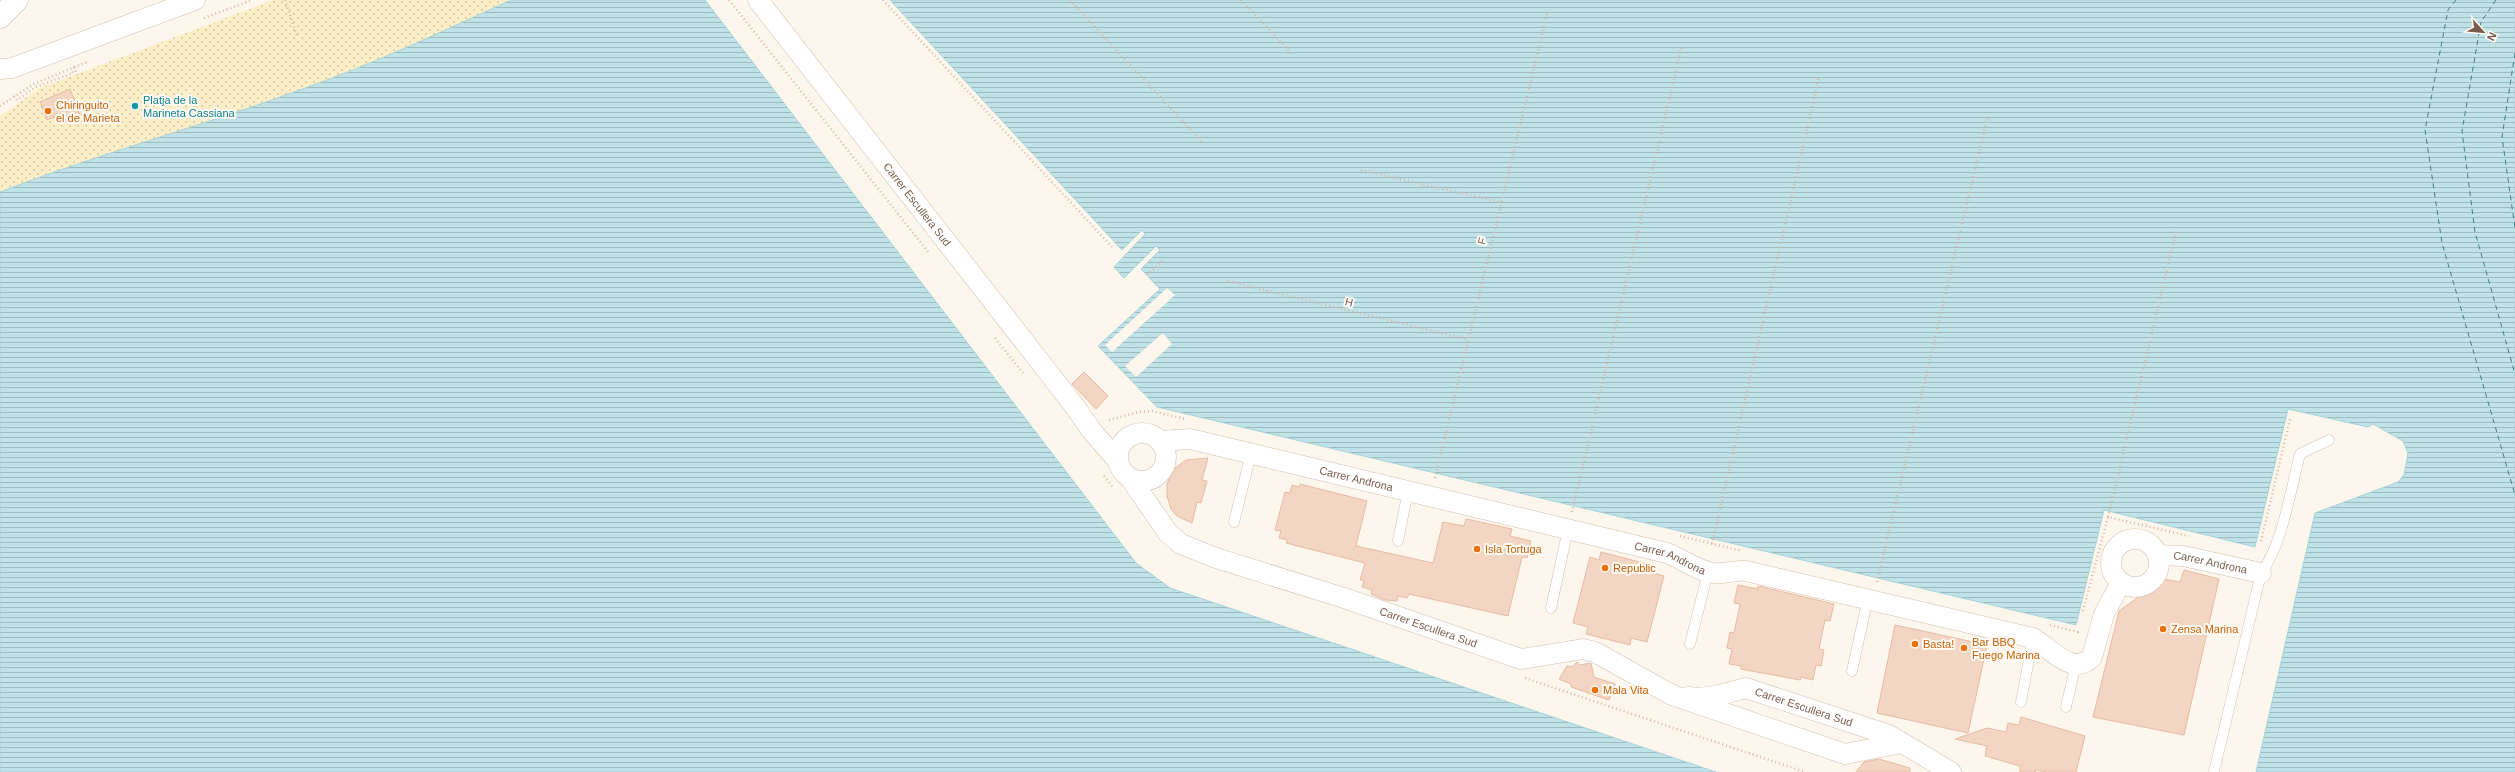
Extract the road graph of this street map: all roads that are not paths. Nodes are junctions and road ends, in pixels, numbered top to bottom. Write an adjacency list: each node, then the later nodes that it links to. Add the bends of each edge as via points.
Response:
1 (17, 0): 4 (street)
2 (195, 0): 5 (street, via 12,68)
3 (758, 0): 6 (street, Carrer Escullera Sud)
4 (0, 17)
5 (0, 69)
6 (1076, 408): 7 (street, Carrer Escullera Sud, via 1107,432); 11 (street, Carrer Escullera Sud)
7 (1129, 437): 9 (street, via 1142,433 1155,437); 11 (street, via 1120,447)
8 (2329, 440): 21 (lane, via 2300,454 2274,551)
9 (1160, 442): 10 (street, Carrer Androna, via 1190,439); 12 (street, via 1166,463)
10 (1250, 454): 14 (street, Carrer Androna); 16 (lane)
11 (1118, 461): 13 (street)
12 (1158, 476): 13 (street, via 1144,481); 18 (street, via 1158,498 1162,514)
13 (1122, 483): 18 (street, Carrer Escullera Sud)
14 (1408, 491): 15 (street, Carrer Androna); 17 (lane)
15 (1566, 519): 20 (street, Carrer Androna, via 1668,552); 24 (lane)
16 (1234, 522)
17 (1398, 541)
18 (1181, 544): 29 (street, Carrer Escullera Sud, via 1507,656 1522,659 1583,649 1596,652)
19 (2158, 555): 21 (street, Carrer Androna, via 2183,556); 22 (street, via 2158,570 2150,582 2136,587); 22 (street, via 2149,543 2143,540 2128,540 2121,544 2116,549 2111,563 2112,571)
20 (1708, 572): 23 (street, Carrer Androna, via 1746,571); 26 (lane)
21 (2261, 573): 36 (lane)
22 (2122, 583): 27 (street, via 2104,614 2092,657 2087,662)
23 (1868, 590): 25 (street, Carrer Androna); 28 (lane)
24 (1551, 608)
25 (2040, 631): 27 (street, Carrer Androna, via 2059,657); 30 (lane)
26 (1690, 644)
27 (2076, 664): 31 (lane)
28 (1852, 671)
29 (1672, 695): 32 (street, Carrer Escullera Sud, via 1701,698 1746,688); 34 (street, Carrer Escullera Sud, via 1845,754)
30 (2021, 702)
31 (2066, 707)
32 (1864, 727): 33 (street, Carrer Escullera Sud, via 1890,735); 34 (street, Carrer Escullera Sud, via 1866,738)
33 (1901, 743): 34 (street, Carrer Escullera Sud); 35 (street, Carrer Escullera Sud)
34 (1859, 751)
35 (1951, 772)
36 (2214, 772)

